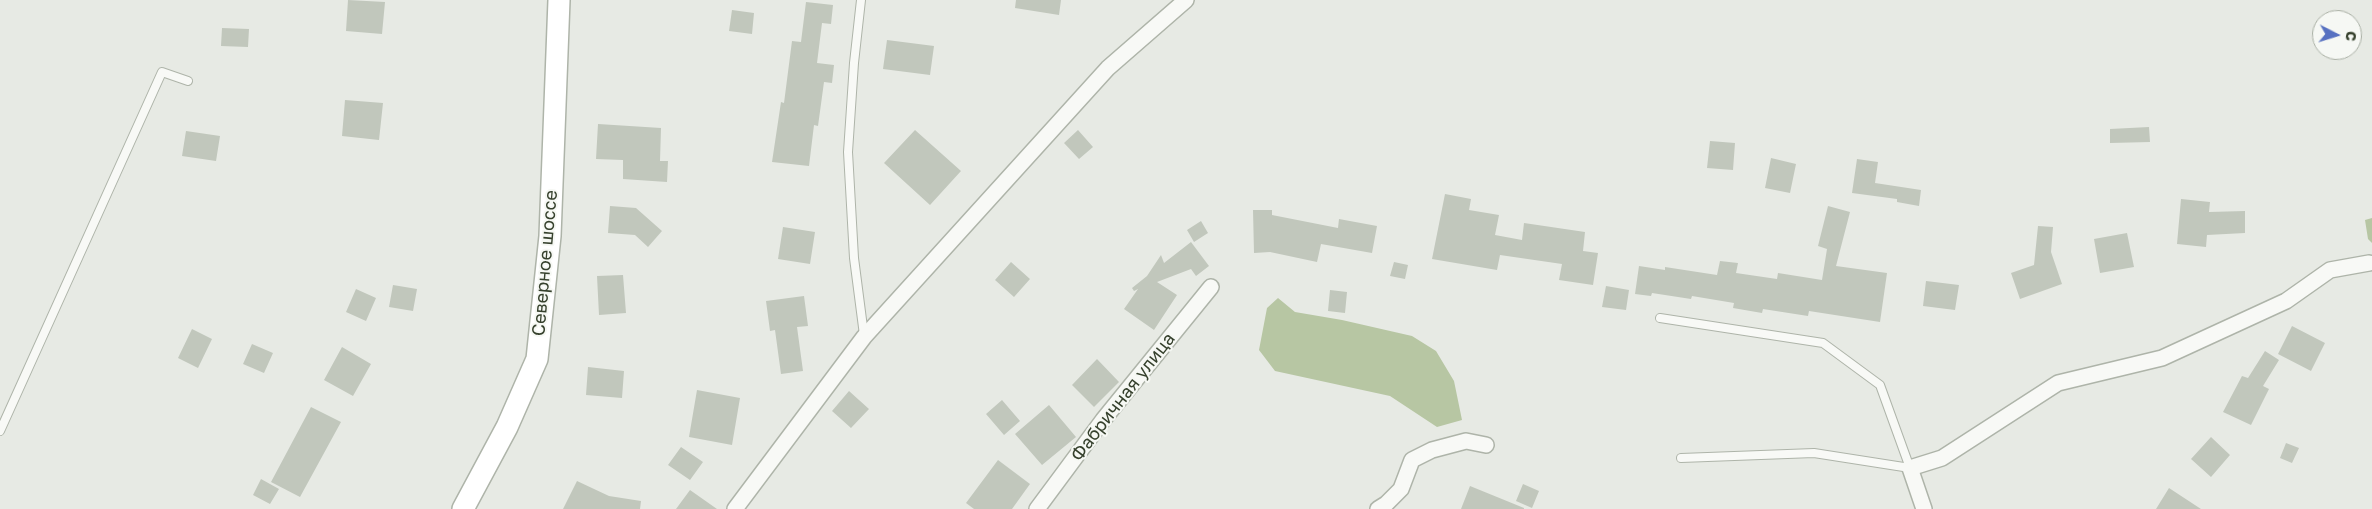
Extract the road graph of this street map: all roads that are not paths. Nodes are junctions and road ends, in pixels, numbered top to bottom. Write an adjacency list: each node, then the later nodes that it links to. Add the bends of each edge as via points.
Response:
1 (559, 0): 13 (main road, Северное шоссе, via 550,236 537,359 507,427)
2 (861, 0): 8 (lane, via 848,152 854,258)
3 (1186, 0): 8 (street, via 1108,68)
4 (188, 81): 9 (lane, via 162,72)
5 (2369, 263): 12 (street, via 2330,270 2286,301 2162,358 2058,383 1942,458)
6 (1211, 287): 15 (street, Фабричная улица, via 1103,420)
7 (1660, 318): 12 (lane, via 1823,343 1880,385)
8 (864, 337): 14 (street)
9 (0, 430)
10 (1486, 446): 16 (street, via 1466,441 1432,450 1412,460 1401,489)
11 (1681, 458): 12 (lane, via 1814,453)
12 (1910, 468): 17 (street)
13 (463, 509)
14 (736, 509)
15 (1037, 509)
16 (1378, 509)
17 (1924, 509)

